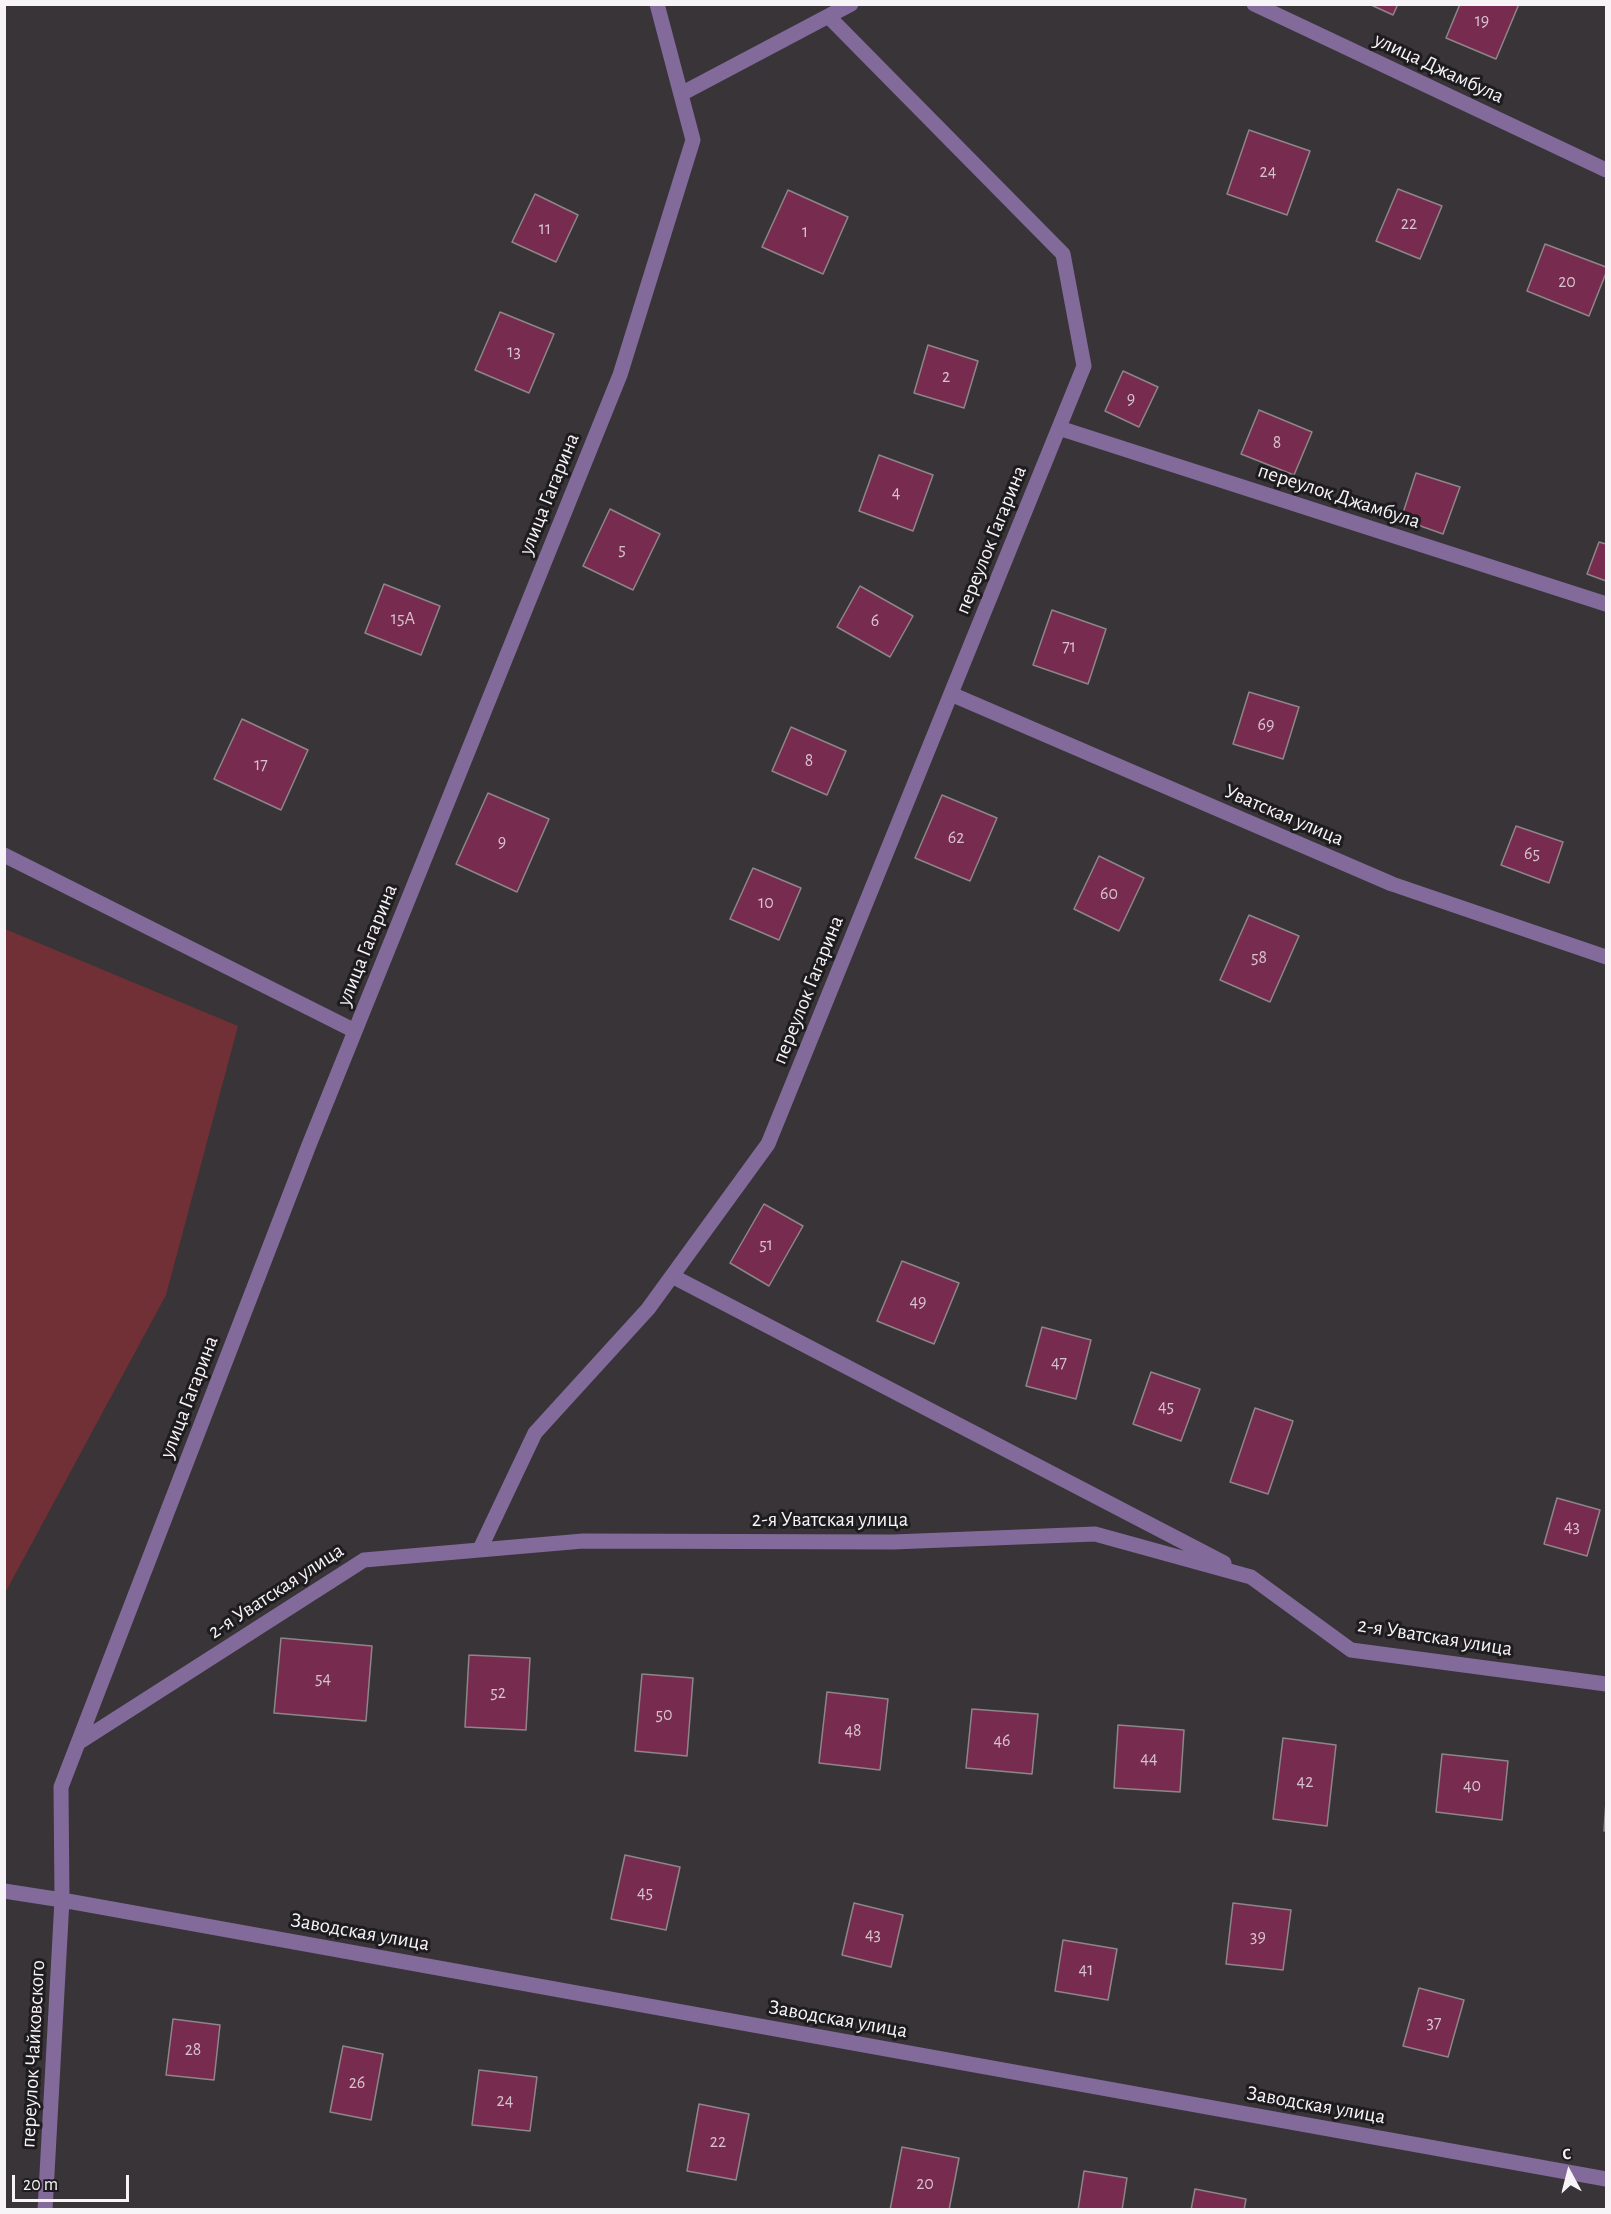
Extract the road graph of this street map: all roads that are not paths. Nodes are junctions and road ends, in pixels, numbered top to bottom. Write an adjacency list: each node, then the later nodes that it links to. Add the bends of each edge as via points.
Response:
1 (657, 4): 5 (street, улица Гагарина)
2 (851, 4): 4 (street)
3 (1254, 4): 6 (street, улица Джамбула)
4 (829, 16): 5 (street); 7 (street, переулок Гагарина, via 1063,254 1084,366)
5 (681, 94): 12 (street, улица Гагарина, via 693,140 620,375)
6 (1606, 170)
7 (1059, 428): 8 (street, переулок Джамбула); 9 (street, переулок Гагарина)
8 (1606, 604)
9 (951, 694): 11 (street, Уватская улица, via 1392,884); 13 (street, переулок Гагарина, via 768,1144)
10 (4, 855): 12 (street)
11 (1606, 957)
12 (355, 1030): 17 (street, улица Гагарина)
13 (672, 1276): 14 (street, переулок Гагарина, via 648,1309 535,1433); 15 (street)
14 (480, 1549): 15 (street, 2-я Уватская улица, via 583,1541 893,1542 1095,1534); 17 (street, 2-я Уватская улица, via 364,1560)
15 (1251, 1577): 16 (street, 2-я Уватская улица, via 1351,1650)
16 (1606, 1684)
17 (78, 1743): 19 (street, улица Гагарина, via 61,1787)
18 (4, 1891): 19 (street, Заводская улица)
19 (62, 1900): 20 (street, Заводская улица); 21 (street, переулок Чайковского)
20 (1606, 2179)
21 (45, 2210)

